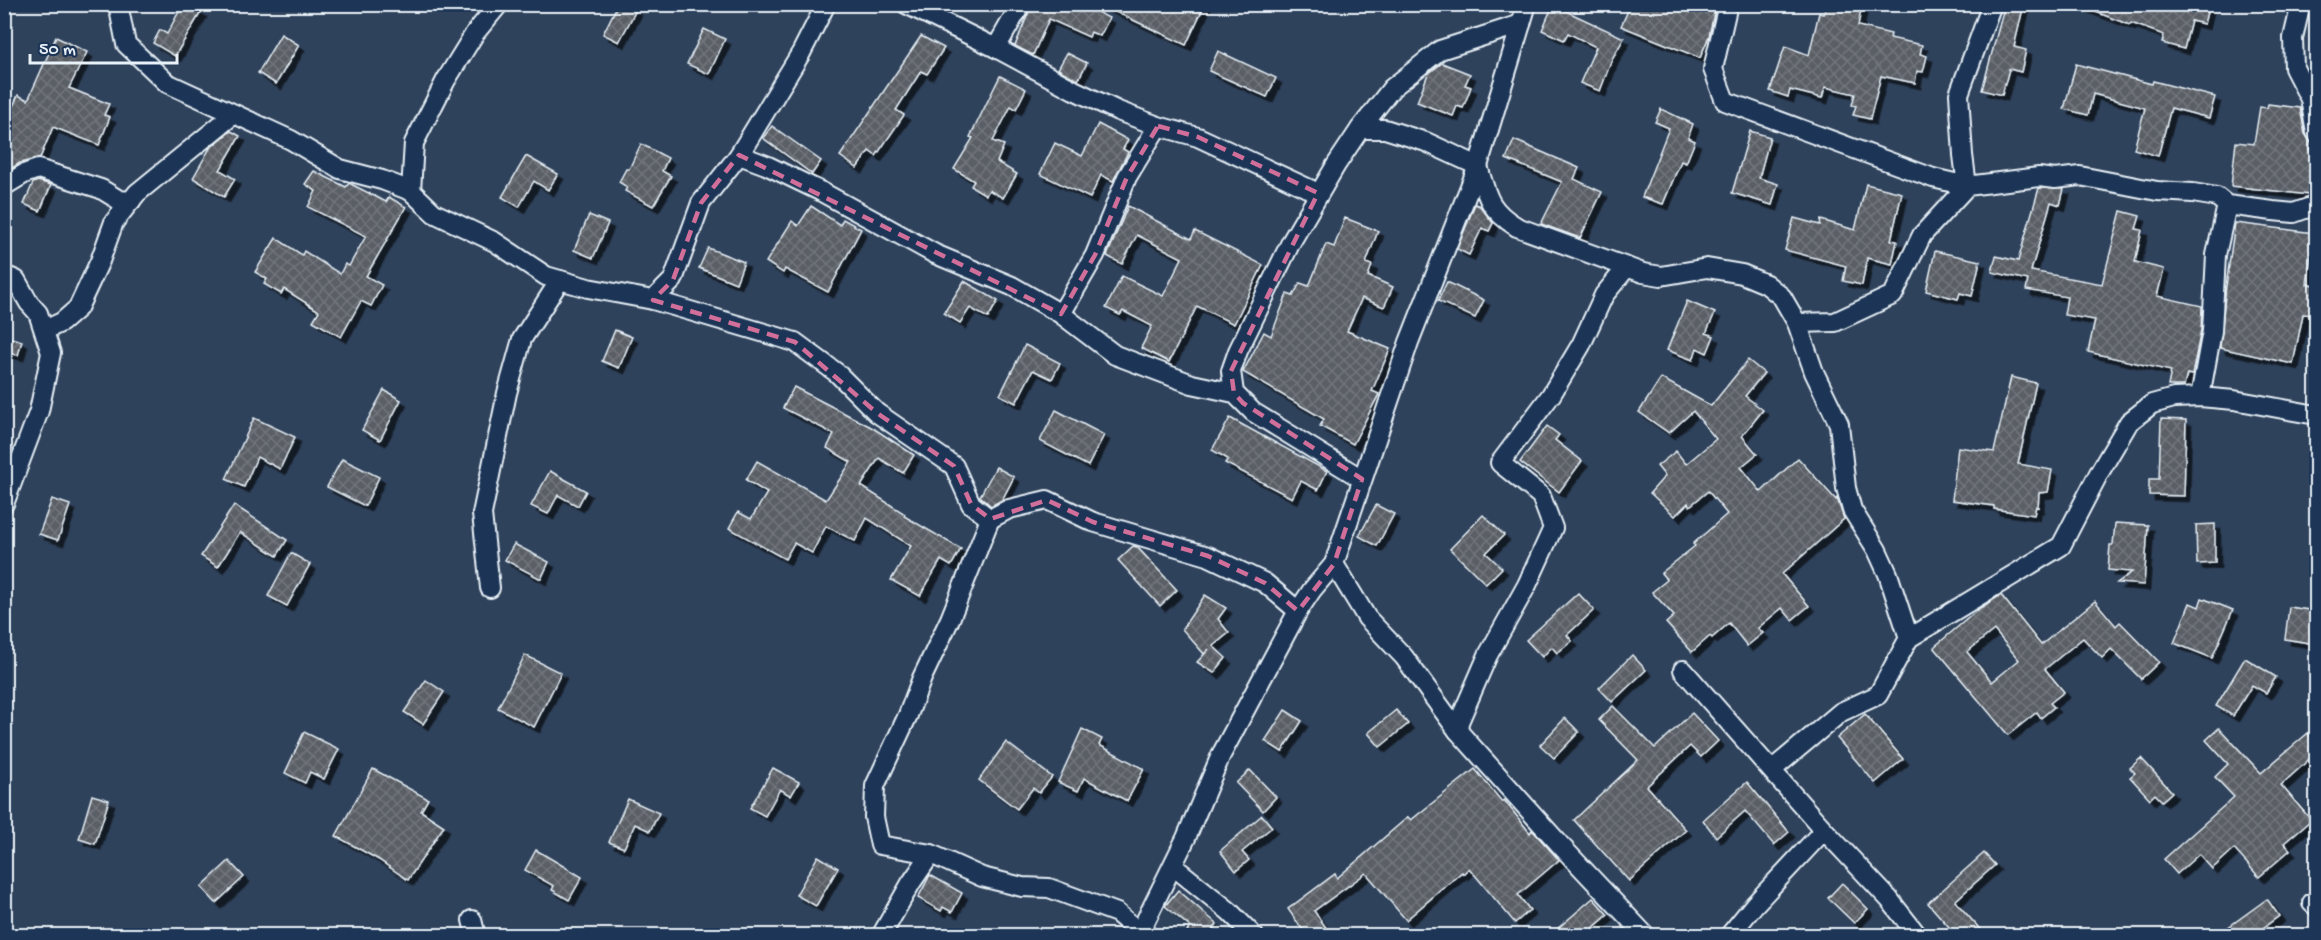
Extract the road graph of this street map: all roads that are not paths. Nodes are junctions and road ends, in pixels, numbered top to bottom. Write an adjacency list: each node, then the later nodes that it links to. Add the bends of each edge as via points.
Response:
1 (118, 4): 14 (street, via 126,44 134,52 167,83)
2 (499, 4): 22 (street, via 475,33 446,80 414,143)
3 (826, 4): 18 (street)
4 (906, 4): 13 (street)
5 (1021, 4): 13 (street)
6 (1527, 4): 12 (street)
7 (1728, 4): 21 (street, via 1713,69 1725,101 1933,178)
8 (1992, 4): 21 (street, via 1959,94)
9 (2301, 4): 17 (street, via 2293,38 2294,68 2310,99)
10 (2308, 4): 11 (street)
11 (2316, 7)
12 (1521, 24): 16 (street, via 1440,50 1392,88); 19 (street)
13 (996, 48): 15 (street, via 1092,99)
14 (234, 114): 22 (street, via 291,140 340,169); 24 (street)
15 (1158, 126): 23 (street, via 1198,136); 31 (street, via 1127,177 1095,255)
16 (1360, 129): 19 (street, via 1385,129); 23 (street)
17 (2316, 132)
18 (739, 155): 30 (street, via 701,203 673,280); 31 (street, via 820,191 935,254 1011,286)
19 (1479, 166): 27 (street, via 1488,200 1504,219); 37 (street, via 1409,342)
20 (4, 186): 24 (street, via 38,169)
21 (1967, 186): 25 (street, via 2080,176 2157,191 2217,197); 32 (street, via 1922,235 1893,295 1835,322)
22 (411, 191): 29 (street, via 434,213 495,242 546,276)
23 (1318, 193): 34 (street, via 1238,351 1231,371)
24 (131, 201): 33 (street, via 114,222 78,308)
25 (2227, 205): 26 (street, via 2294,213); 35 (street, via 2216,255 2212,331)
26 (2316, 205)
27 (1627, 267): 32 (street, via 1661,276 1707,268 1742,274 1766,284 1782,297); 45 (street, via 1604,295 1581,345 1551,395 1500,463 1541,496 1553,528 1488,655)
28 (4, 275): 33 (street, via 16,280)
29 (560, 280): 30 (street); 41 (street, via 522,339 507,393 482,514)
30 (653, 300): 39 (street, via 795,342 837,373 877,412 954,466 971,504)
31 (1061, 314): 34 (street, via 1115,355 1192,384)
32 (1797, 322): 43 (street, via 1814,372 1839,424 1852,510 1881,558)
33 (45, 330): 38 (street, via 51,353 39,411)
34 (1234, 393): 37 (street, via 1253,412)
35 (2200, 397): 36 (street); 43 (street, via 2174,398 2140,412 2129,422 2061,546)
36 (2316, 415)
37 (1362, 479): 40 (street)
38 (4, 504)
39 (990, 519): 42 (street, via 1009,509 1047,500 1093,522 1208,556 1264,583); 48 (street, via 875,786 874,817 880,845)
40 (1334, 564): 42 (street); 45 (street, via 1367,618 1404,657)
41 (490, 588)
42 (1298, 610): 49 (street, via 1221,754)
43 (1909, 638): 46 (street, via 1878,695 1841,712)
44 (1683, 670): 46 (street)
45 (1458, 731): 53 (street)
46 (1773, 770): 47 (street)
47 (1824, 830): 54 (street); 55 (street)
48 (931, 854): 50 (street, via 982,877 1022,887 1049,888 1117,913); 51 (street)
49 (1173, 866): 50 (street); 52 (street)
50 (1139, 934)
51 (881, 936)
52 (1254, 936)
53 (1646, 936)
54 (1729, 936)
55 (1918, 936)

